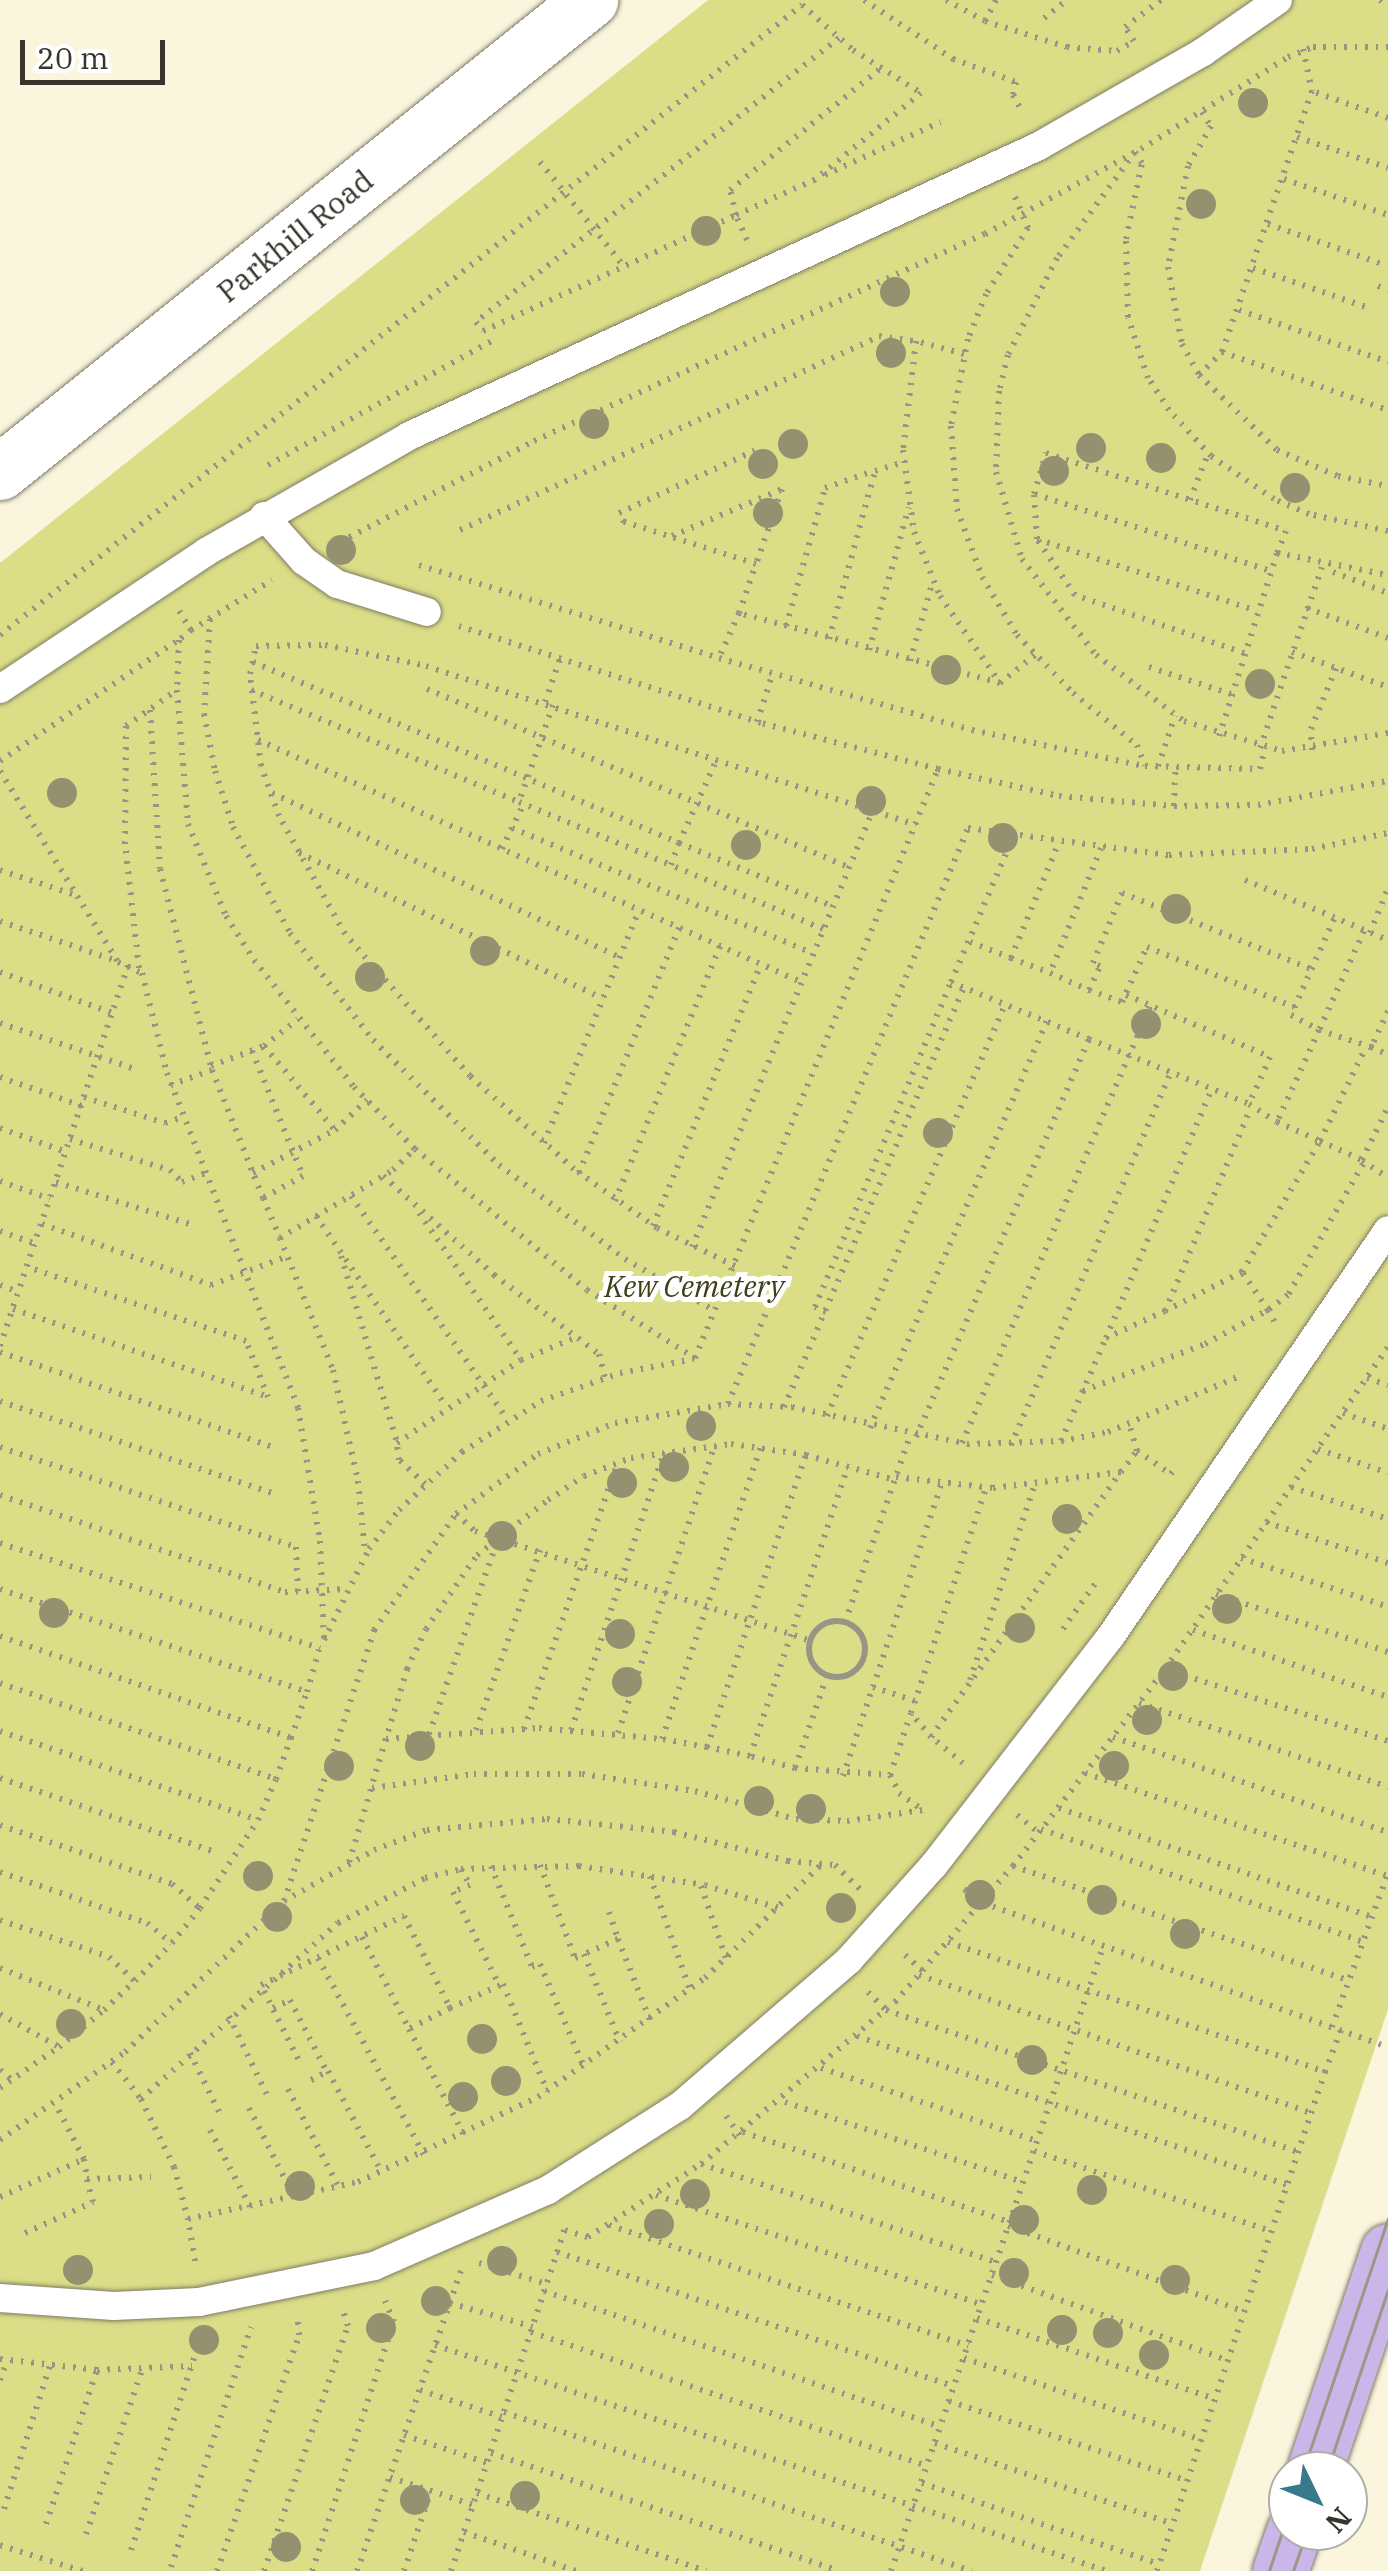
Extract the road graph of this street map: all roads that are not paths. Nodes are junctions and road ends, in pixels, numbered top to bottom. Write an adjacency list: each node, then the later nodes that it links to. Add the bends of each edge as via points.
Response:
1 (590, 0): 3 (street, Parkhill Road)
2 (1278, 0): 4 (lane, via 1173,70 998,164 515,383)
3 (0, 472)
4 (264, 516): 5 (lane, via 304,561 360,594); 6 (lane)
5 (427, 612)
6 (0, 690)
7 (1388, 1230): 9 (lane, via 1111,1636 934,1865 890,1918 749,2052 680,2106 548,2190 374,2266 200,2302 114,2306)
8 (1388, 2252): 10 (main road)
9 (0, 2298)
10 (1321, 2451)

